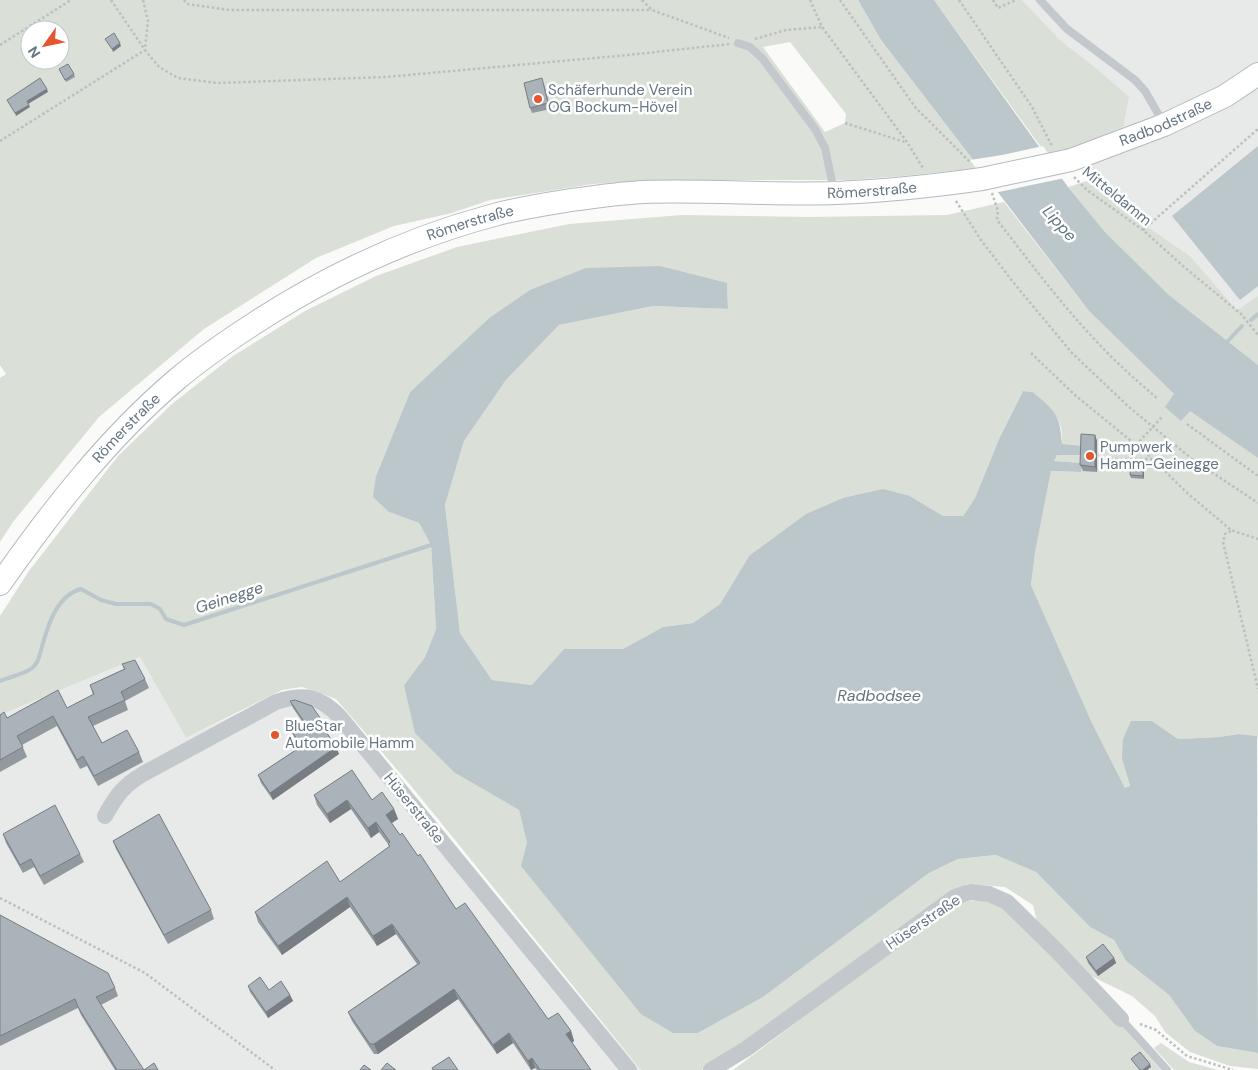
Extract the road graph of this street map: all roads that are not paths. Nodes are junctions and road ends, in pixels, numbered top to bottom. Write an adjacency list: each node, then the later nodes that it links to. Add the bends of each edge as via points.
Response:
1 (1040, 0): 4 (lane, via 1074,34 1135,80)
2 (738, 43): 6 (lane, via 750,47 762,58 815,129 825,148)
3 (1258, 74): 4 (main road, Radbodstraße, via 1225,96)
4 (1164, 125): 5 (main road, Radbodstraße)
5 (1066, 161): 6 (main road, Römerstraße, bridge, via 987,187 940,185)
6 (835, 193): 7 (main road, Römerstraße, via 643,192 593,197 495,214 378,255 296,296 223,343 177,378 98,458 50,515)
7 (0, 584)
8 (105, 816): 10 (street, Hüserstraße, via 116,795 143,774 276,702 298,697 317,699 340,717)
9 (1122, 1019): 11 (street, Hüserstraße, via 1007,902 989,894 970,892 955,897 746,1049); 12 (lane)
10 (629, 1070)
11 (711, 1070)
12 (1166, 1070)

